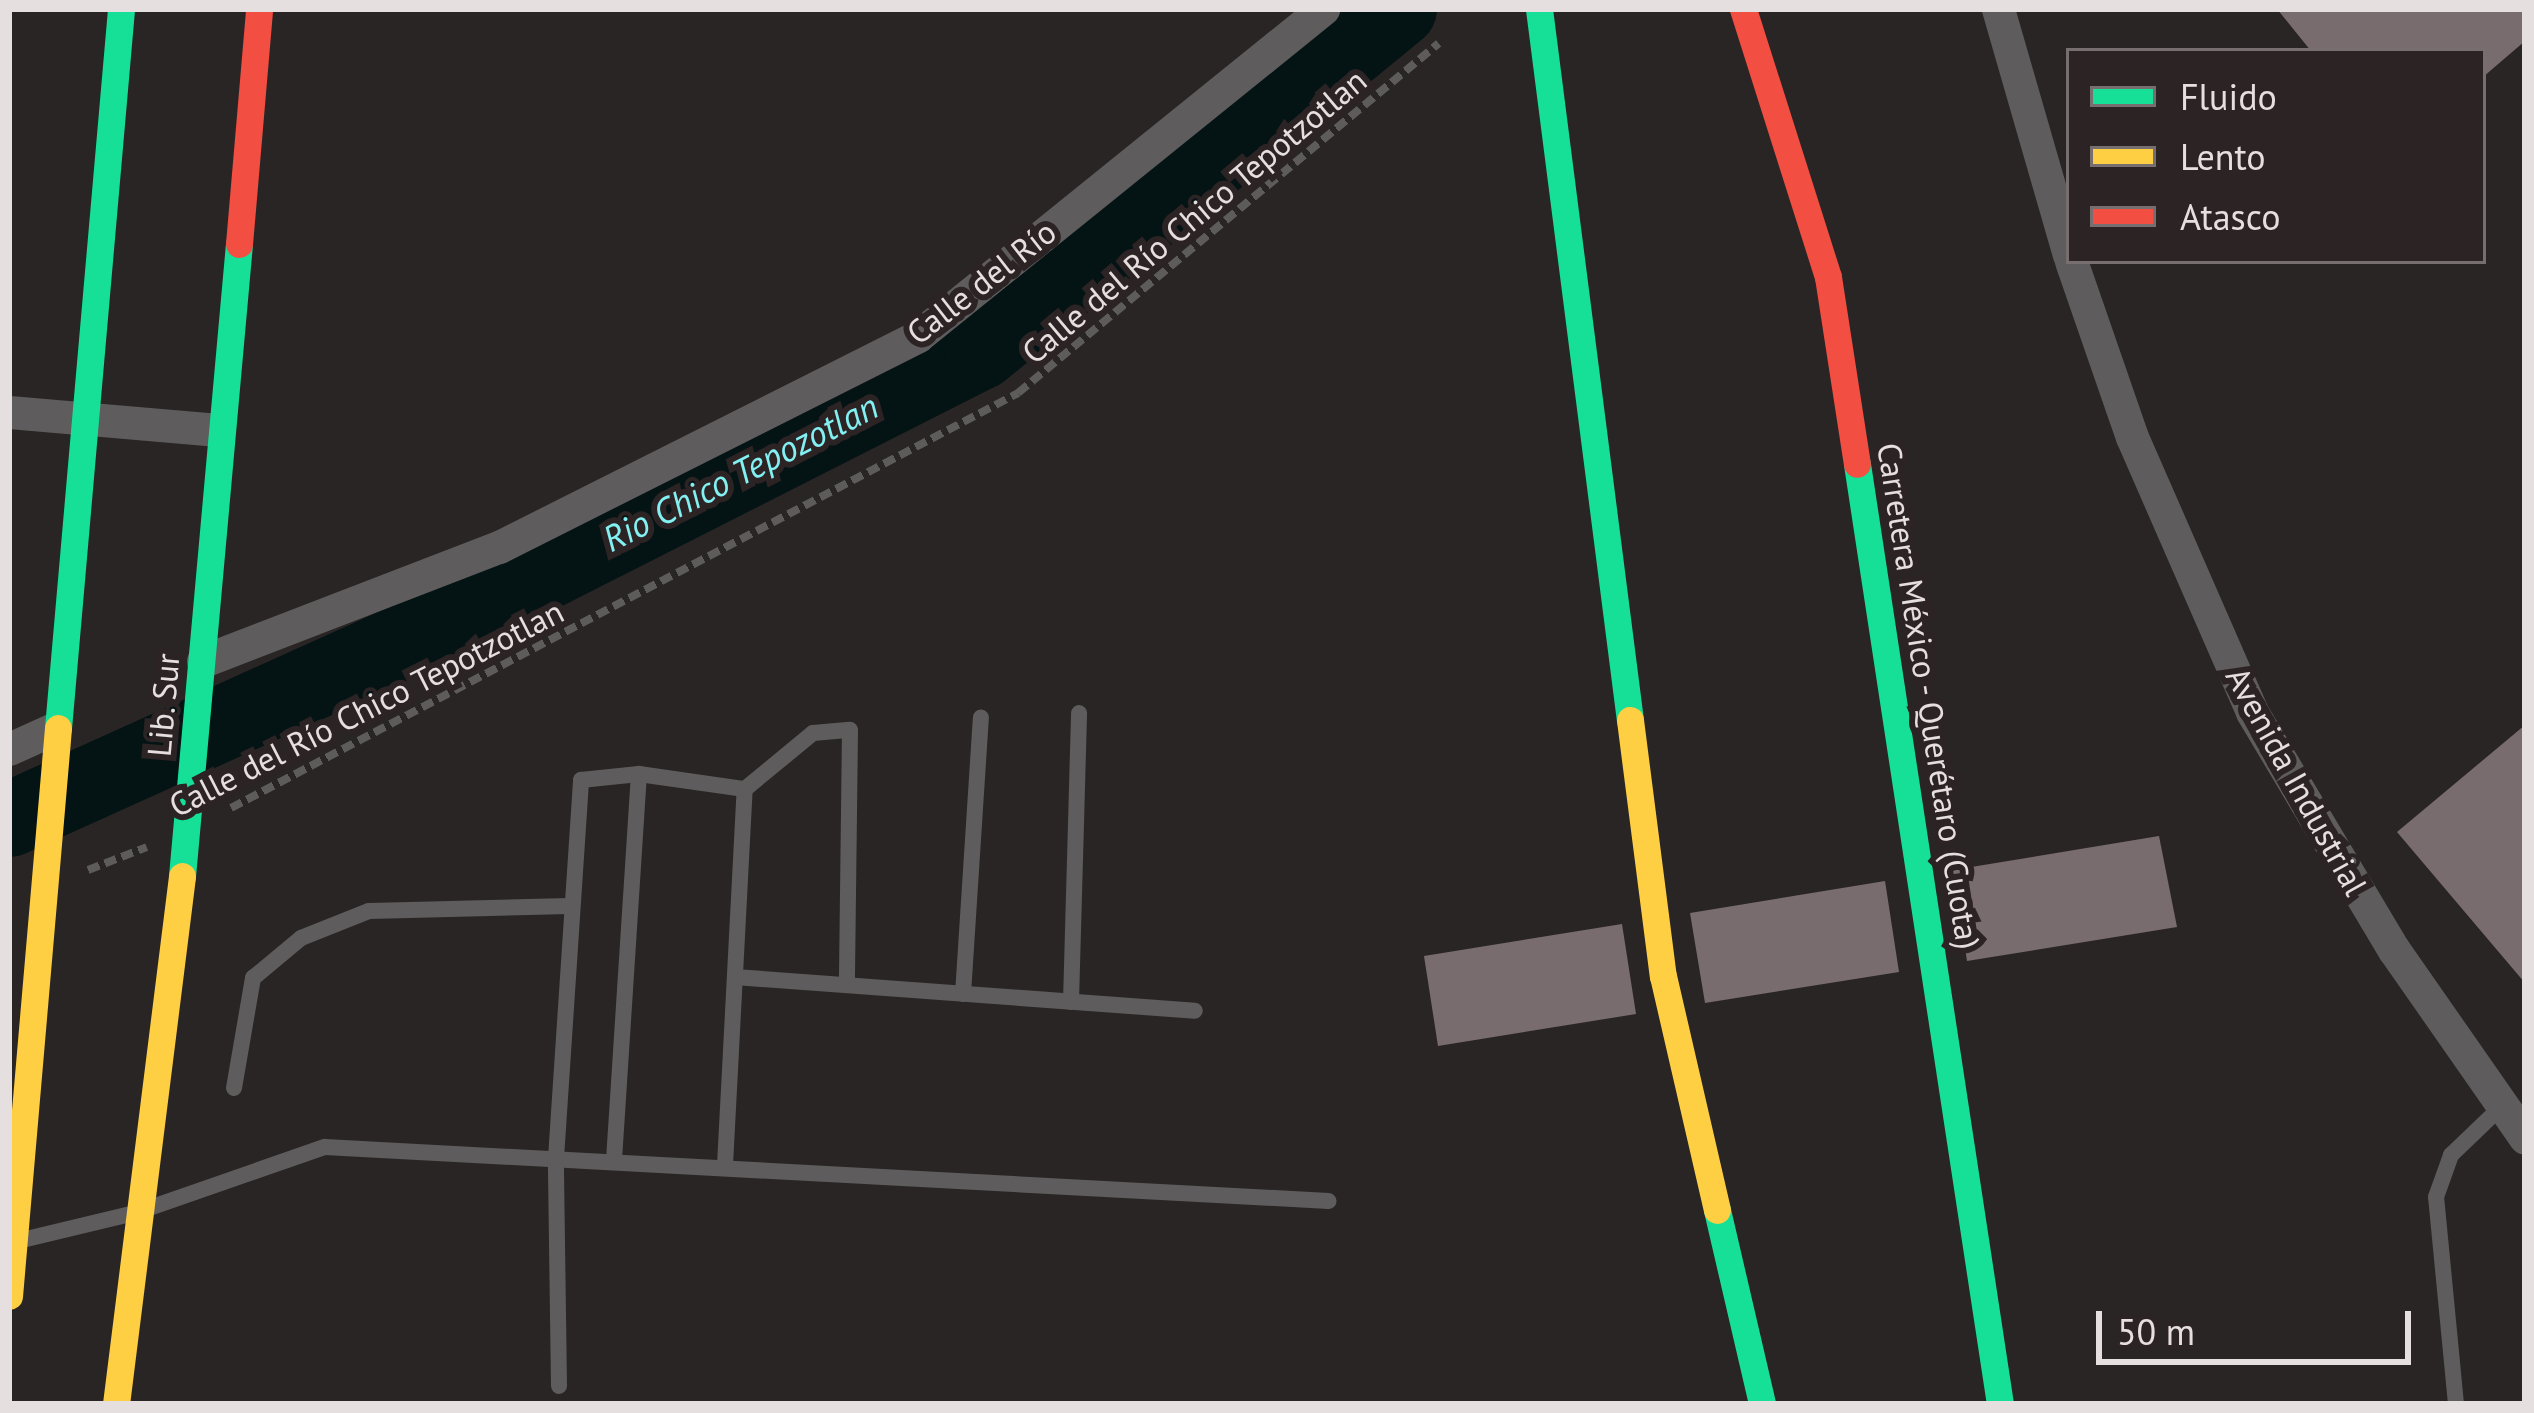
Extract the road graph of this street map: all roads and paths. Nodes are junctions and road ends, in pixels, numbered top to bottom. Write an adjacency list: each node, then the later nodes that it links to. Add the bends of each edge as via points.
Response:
1 (121, 9): 11 (main road)
2 (259, 9): 12 (main road, Lib. Sur)
3 (1323, 9): 13 (street, Calle del Río, via 918,336 500,547)
4 (1539, 9): 40 (main road, via 1664,976)
5 (1743, 9): 41 (main road, Carretera México - Querétaro (Cuota), via 1828,277)
6 (1998, 9): 8 (street, Avenida Industrial)
7 (1439, 43): 20 (path, Calle del Río Chico Tepotzotlan, via 1018,393)
8 (2066, 244)
9 (2072, 264): 29 (street, Avenida Industrial, via 2132,436 2252,712)
10 (9, 412): 11 (street)
11 (82, 416): 12 (street); 16 (main road)
12 (218, 430): 13 (main road, Lib. Sur)
13 (202, 670): 20 (main road, Lib. Sur)
14 (1079, 713): 26 (lane)
15 (981, 718): 25 (lane)
16 (53, 740): 17 (street); 21 (main road)
17 (9, 749)
18 (639, 774): 19 (lane); 22 (lane, via 581,780); 32 (lane)
19 (745, 789): 23 (lane); 24 (lane, via 813,734 850,730)
20 (188, 830): 21 (path, Calle del Río Chico Tepotzotlan); 35 (main road, Lib. Sur)
21 (46, 879): 36 (main road)
22 (569, 906): 28 (lane, via 369,911 301,938 254,978); 31 (lane)
23 (735, 977): 24 (lane); 33 (lane)
24 (848, 986): 25 (lane)
25 (963, 994): 26 (lane)
26 (1071, 1002): 27 (lane)
27 (1196, 1011)
28 (234, 1088)
29 (2499, 1109): 30 (street, Avenida Industrial); 42 (lane, via 2451,1156 2436,1198)
30 (2525, 1138)
31 (556, 1158): 32 (lane); 35 (lane, via 325,1147); 38 (lane)
32 (614, 1160): 33 (lane)
33 (725, 1165): 34 (lane)
34 (1329, 1201)
35 (135, 1213): 36 (lane); 39 (main road, Lib. Sur)
36 (11, 1243): 37 (main road)
37 (9, 1296)
38 (559, 1386)
39 (116, 1404)
40 (1762, 1404)
41 (2000, 1404)
42 (2456, 1404)

